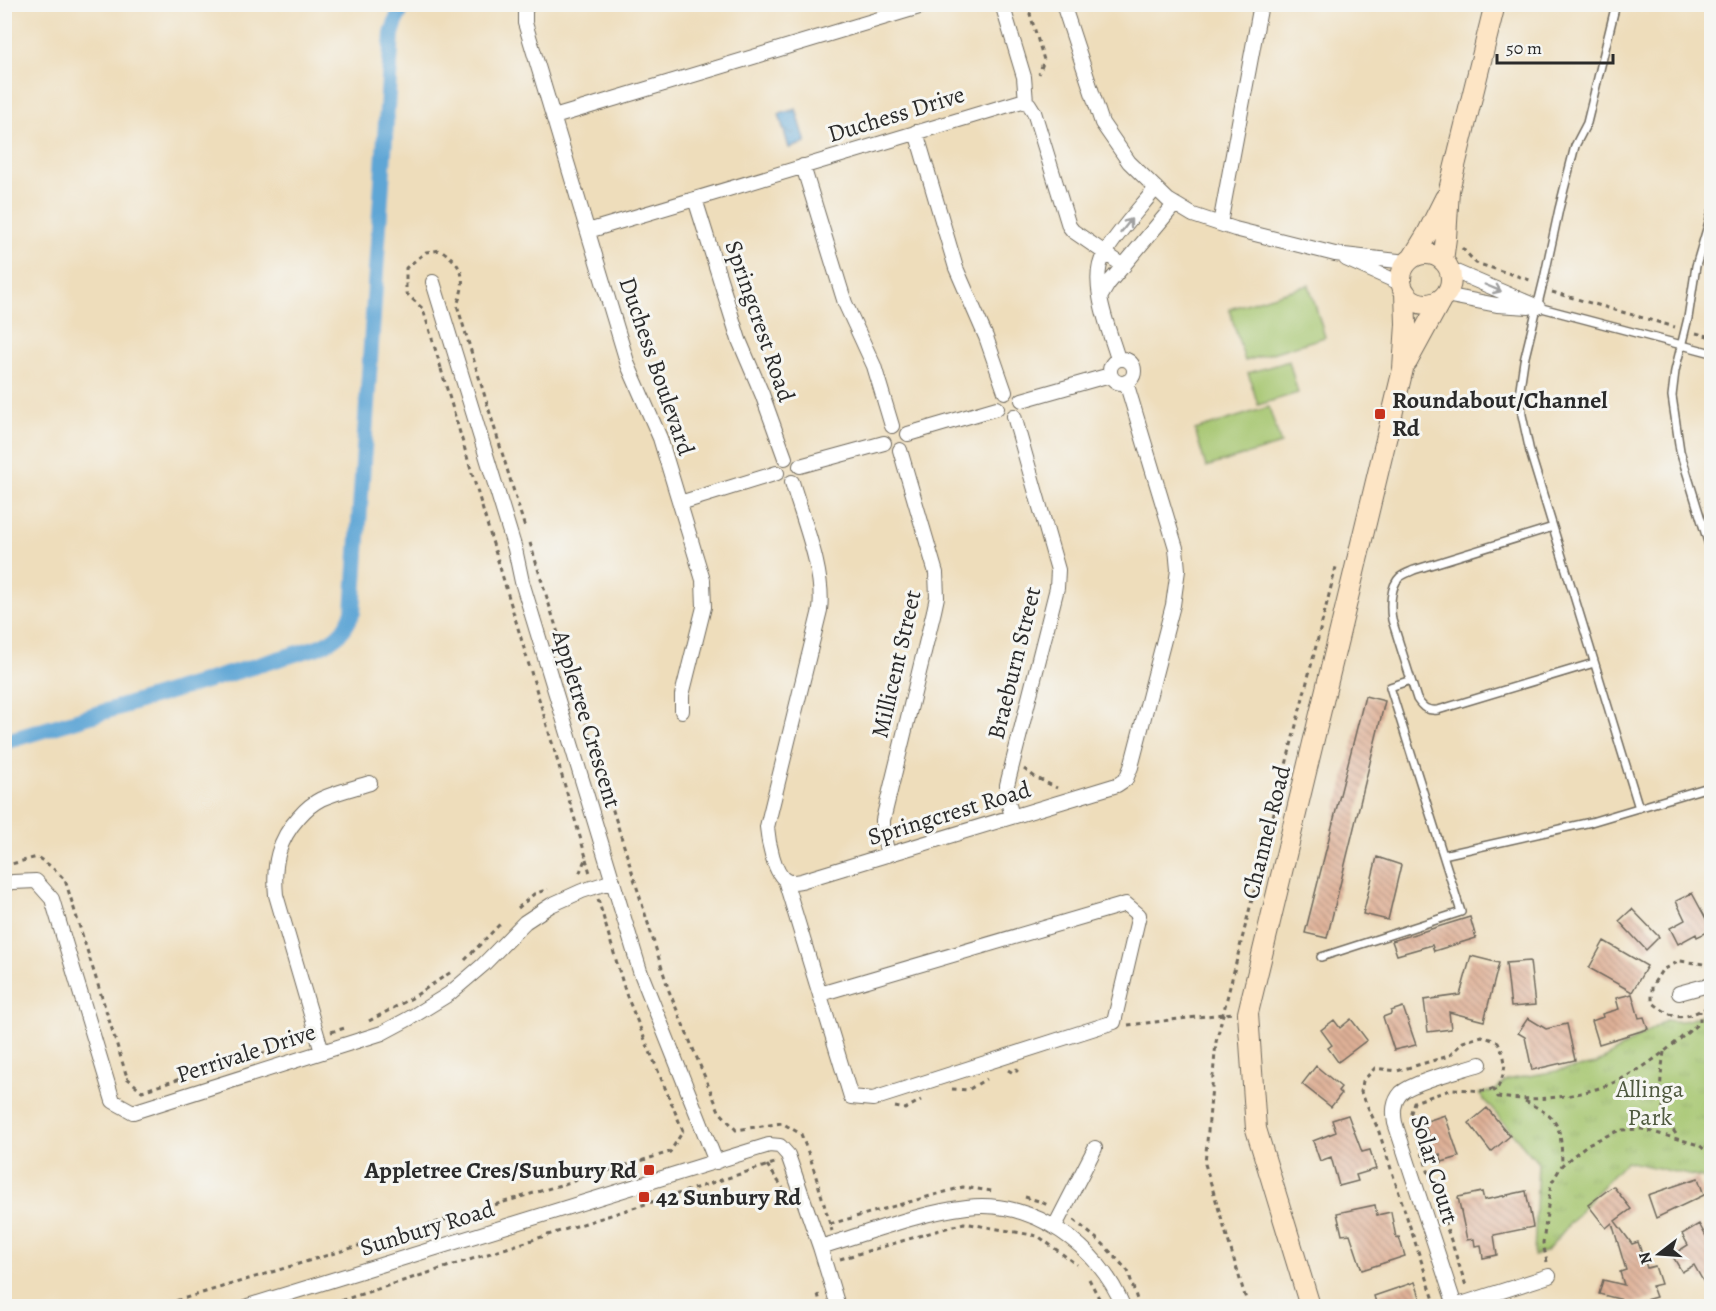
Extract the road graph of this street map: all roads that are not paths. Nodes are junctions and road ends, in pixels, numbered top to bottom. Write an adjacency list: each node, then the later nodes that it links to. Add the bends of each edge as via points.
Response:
1 (528, 4): 9 (street, Duchess Boulevard, via 525,23)
2 (929, 4): 9 (street)
3 (1002, 4): 8 (street, via 1024,77)
4 (1063, 4): 12 (street, via 1102,123 1129,162)
5 (1261, 4): 17 (street)
6 (1495, 4): 13 (street)
7 (1616, 4): 28 (lane, via 1587,123 1575,147 1559,209)
8 (1026, 102): 10 (street, Duchess Drive, via 1018,101); 19 (street, via 1034,112 1069,226)
9 (554, 117): 18 (street, Duchess Boulevard)
10 (916, 132): 11 (street, Duchess Drive); 35 (street, via 956,268 987,337)
11 (803, 166): 14 (street, Duchess Drive); 39 (street, via 845,303 874,366)
12 (1155, 188): 15 (street); 19 (street, one-way to 12)
13 (1449, 190): 21 (street); 22 (street)
14 (695, 199): 18 (street, Duchess Drive); 43 (street, Springcrest Road, via 739,340)
15 (1175, 204): 17 (street); 23 (street)
16 (1712, 212): 29 (lane, via 1696,266)
17 (1220, 224): 20 (street)
18 (588, 231): 47 (street, Duchess Boulevard, via 628,365 657,430)
19 (1106, 252): 23 (street); 26 (street, via 1098,271)
20 (1335, 254): 21 (street); 25 (street)
21 (1410, 260): 22 (street, via 1423,254 1434,255); 25 (street, via 1401,276)
22 (1446, 265): 27 (street, via 1451,280); 28 (street, one-way to 28)
23 (1124, 266): 26 (street)
24 (433, 282): 60 (street, Appletree Crescent)
25 (1403, 288): 27 (street, via 1426,304); 32 (street, Channel Road)
26 (1101, 296): 31 (street)
27 (1443, 297): 28 (street); 32 (street, Channel Road)
28 (1538, 307): 29 (lane); 48 (lane, via 1520,388 1530,452)
29 (1681, 345): 30 (lane); 49 (lane, via 1672,396 1674,422)
30 (1712, 353)
31 (1119, 359): 33 (street, via 1112,363); 34 (street, via 1132,365 1134,373)
32 (1403, 369): 77 (street, Channel Road, via 1248,1013 1256,1129)
33 (1110, 375): 34 (street, via 1115,382); 36 (street)
34 (1126, 382): 56 (street, Springcrest Road, via 1176,548 1177,583 1131,768 1126,779 1117,785)
35 (1005, 392): 36 (street, via 1015,393); 37 (street, via 999,397)
36 (1022, 400): 38 (street, via 1022,408)
37 (997, 408): 38 (street, via 1002,415); 40 (street)
38 (1014, 416): 56 (street, Braeburn Street, via 1058,570 1057,588 1007,785)
39 (892, 426): 40 (street, via 900,426); 41 (street, via 884,435)
40 (908, 434): 42 (street, via 908,443)
41 (885, 443): 42 (street); 44 (street)
42 (900, 450): 57 (street, Millicent Street, via 937,586 883,820)
43 (785, 458): 44 (street); 45 (street)
44 (800, 466): 46 (street, via 800,476)
45 (777, 473): 46 (street, via 781,480); 47 (street)
46 (792, 483): 59 (street, via 818,572 821,597 767,827 775,863)
47 (680, 503): 52 (street, Duchess Boulevard, via 704,591)
48 (1553, 527): 50 (lane); 51 (lane, via 1401,576 1394,586 1390,608)
49 (1712, 555)
50 (1594, 663): 51 (lane, via 1429,711 1417,699); 55 (lane)
51 (1411, 680): 58 (lane, via 1390,687)
52 (682, 711)
53 (370, 783): 66 (street, via 319,799 290,827 278,850 276,895)
54 (1712, 786): 55 (lane)
55 (1639, 808): 58 (lane)
56 (1012, 817): 57 (street, Springcrest Road)
57 (888, 855): 59 (street, Springcrest Road, via 801,881)
58 (1443, 855): 62 (lane, via 1461,912)
59 (785, 880): 65 (street)
60 (613, 881): 66 (street, Perrivale Drive, via 551,905 525,922 450,994 410,1018 382,1033); 69 (street, Appletree Crescent, via 640,971)
61 (4, 884): 66 (street, Perrivale Drive, via 36,881 52,899 113,1101 123,1107 134,1112)
62 (1322, 957)
63 (1712, 984): 64 (street)
64 (1679, 993)
65 (820, 994): 65 (street, via 851,1097 873,1099 1114,1022 1139,915 1126,904)
66 (322, 1052)
67 (1480, 1064): 78 (street, Solar Court, via 1413,1085 1401,1093 1394,1106 1395,1123)
68 (1095, 1148): 70 (street)
69 (716, 1162): 71 (street, Sunbury Road, via 769,1144 780,1146 789,1156); 73 (street, Sunbury Road)
70 (1055, 1226): 71 (street, via 1018,1212 969,1207 934,1213); 76 (street, via 1099,1264)
71 (820, 1247): 75 (street)
72 (1549, 1276): 78 (street)
73 (291, 1300): 74 (street, Sunbury Road)
74 (248, 1306)
75 (838, 1306)
76 (1123, 1306)
77 (1310, 1306)
78 (1455, 1306)

